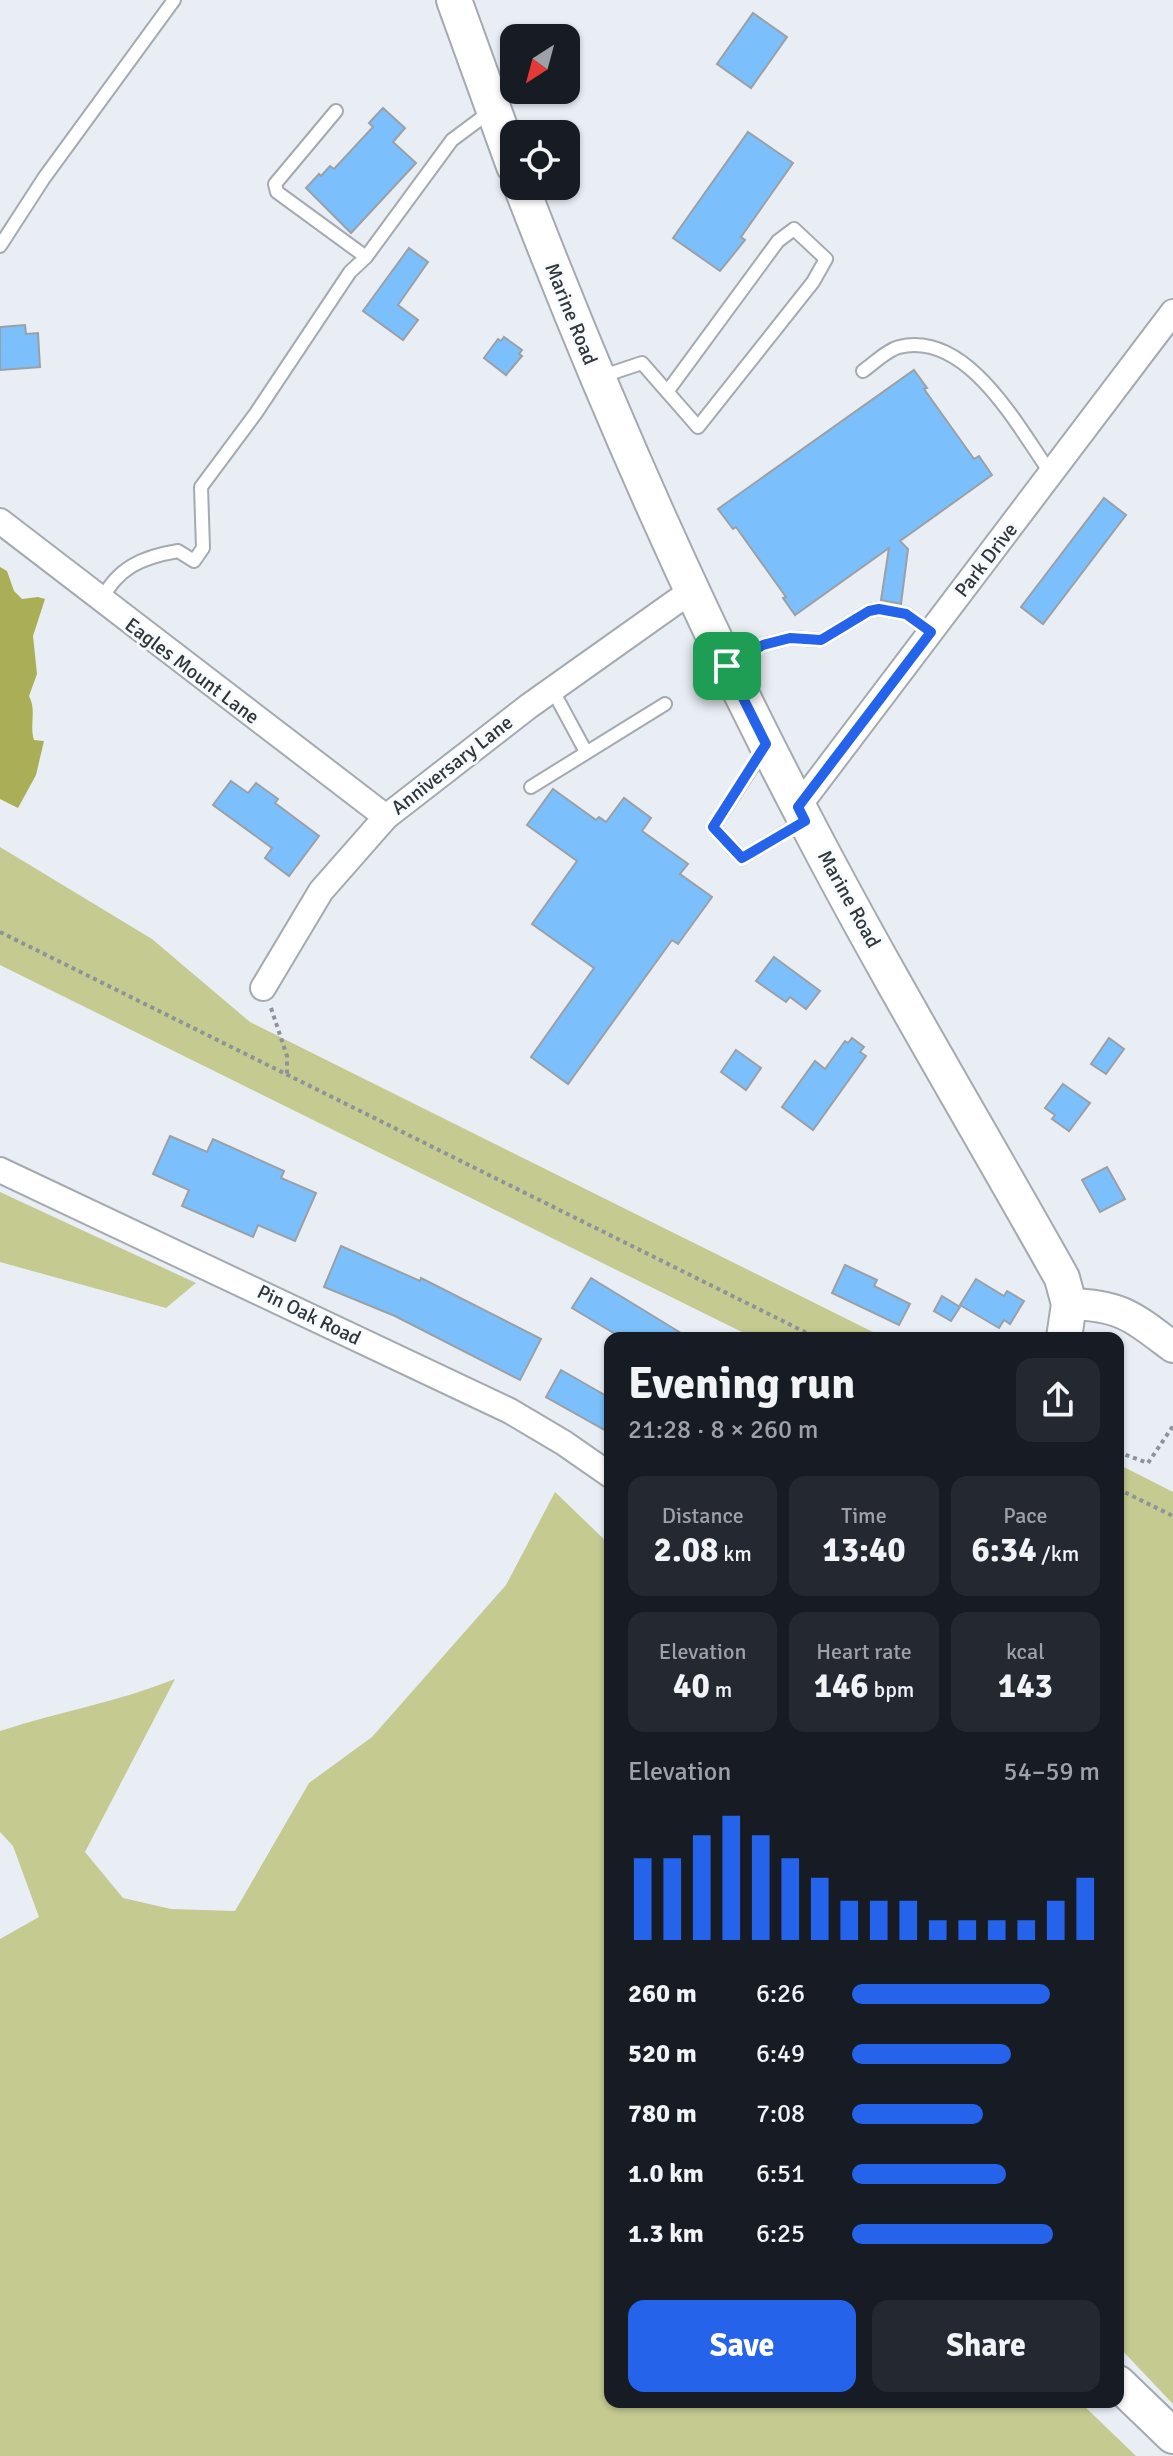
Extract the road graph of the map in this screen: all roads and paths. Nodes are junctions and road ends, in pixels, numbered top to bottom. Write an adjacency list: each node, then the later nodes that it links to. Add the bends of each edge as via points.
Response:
1 (174, 0): 7 (lane)
2 (454, 0): 3 (main road)
3 (494, 109): 5 (main road); 8 (lane, via 452,140)
4 (336, 111): 8 (lane, via 275,184 277,192)
5 (500, 126)
6 (527, 200): 11 (main road, Marine Road)
7 (0, 246)
8 (366, 257): 16 (lane, via 350,272 201,487 203,548 194,561 178,551 132,564 111,581)
9 (1173, 312): 13 (street, Park Drive)
10 (863, 371): 13 (lane, via 897,347 926,346 950,355 968,365 996,397)
11 (597, 379): 12 (lane, via 642,363); 15 (main road, Marine Road)
12 (667, 392): 12 (lane, via 698,427 826,259 794,229 778,241)
13 (1052, 475): 17 (street, Park Drive)
14 (0, 521): 16 (street, Eagles Mount Lane)
15 (691, 591): 18 (main road, Marine Road); 19 (street, Anniversary Lane)
16 (101, 601): 25 (street, Eagles Mount Lane)
17 (931, 632): 18 (lane, via 906,614 879,609 821,640 790,638 763,645); 24 (street, Park Drive)
18 (727, 666): 21 (main road, Marine Road)
19 (552, 689): 22 (lane); 25 (street, Anniversary Lane)
20 (665, 704): 22 (lane)
21 (766, 744): 24 (main road, Marine Road); 24 (lane, via 713,827 742,858)
22 (586, 752): 23 (lane)
23 (531, 787)
24 (802, 814): 30 (main road, Marine Road, via 1062,1278)
25 (386, 817): 27 (street, Anniversary Lane, via 321,891)
26 (0, 932): 28 (path)
27 (263, 988): 28 (path, via 282,1037)
28 (287, 1075): 31 (path)
29 (0, 1170): 36 (street, Pin Oak Road, via 510,1411)
30 (1069, 1304): 32 (main road, Marine Road); 33 (street, via 1099,1305 1128,1314)
31 (805, 1332)
32 (1065, 1332)
33 (1173, 1347)
34 (1173, 1426): 35 (path, via 1148,1463)
35 (1124, 1454)
36 (604, 1470)
37 (1124, 1492): 38 (path)
38 (1173, 1516)
39 (1124, 2389): 40 (main road)
40 (1173, 2436)

